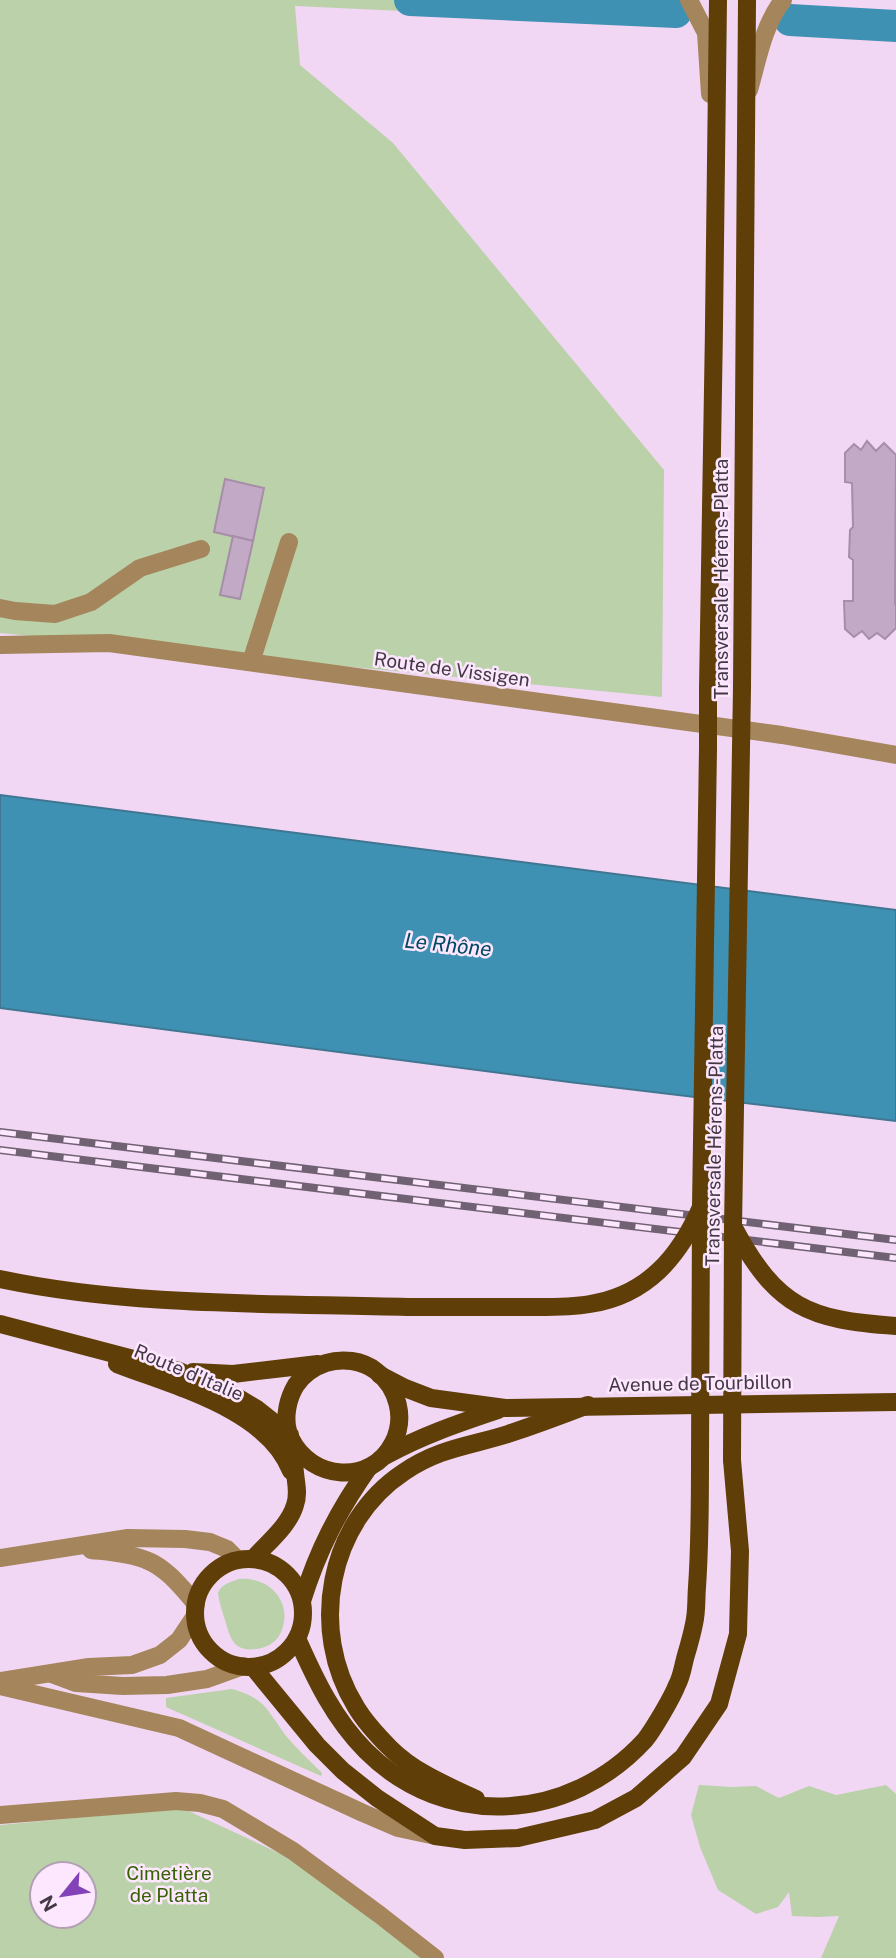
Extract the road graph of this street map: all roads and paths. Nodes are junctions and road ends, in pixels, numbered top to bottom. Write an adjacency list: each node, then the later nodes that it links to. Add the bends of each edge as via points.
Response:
1 (689, 0): 6 (street, via 706,33)
2 (718, 0): 6 (main road, Transversale Hérens-Platta)
3 (747, 0): 5 (main road, Transversale Hérens-Platta)
4 (783, 0): 5 (street, via 764,37)
5 (746, 103): 14 (main road, Transversale Hérens-Platta, bridge)
6 (715, 174): 13 (main road, Transversale Hérens-Platta, bridge)
7 (289, 542): 11 (street)
8 (201, 549): 9 (street, via 140,568 91,602 55,614)
9 (0, 608)
10 (0, 645): 11 (street, Route de Vissigen, via 109,643)
11 (251, 662): 12 (street, Route de Vissigen, via 769,733)
12 (896, 755)
13 (701, 1207): 15 (main road, bridge, via 684,1241 659,1271 608,1300 572,1306 408,1307 146,1299); 38 (main road, Transversale Hérens-Platta, bridge, via 700,1556 695,1622 678,1684 646,1739 610,1771 543,1802)
14 (733, 1227): 17 (main road, bridge, via 761,1272 801,1307 833,1319); 40 (main road, Transversale Hérens-Platta, bridge, via 732,1460 740,1551 738,1634 719,1704 682,1756 636,1798 595,1820 519,1838)
15 (0, 1279)
16 (0, 1324): 18 (main road, Route d'Italie)
17 (896, 1326)
18 (35, 1333): 20 (main road, Route d'Italie); 27 (main road, Route d'Italie, via 229,1409 274,1442)
19 (327, 1363): 20 (main road, Route d'Italie, via 233,1374); 21 (main road, via 358,1362); 25 (main road, via 308,1372 295,1387 287,1408)
20 (179, 1371): 25 (main road, Route d'Italie, via 237,1397)
21 (380, 1375): 24 (main road, Avenue de Tourbillon, via 431,1398); 26 (main road, via 391,1387 399,1416 395,1439)
22 (896, 1402): 23 (main road, Avenue de Tourbillon)
23 (588, 1405): 24 (main road, Avenue de Tourbillon); 38 (main road, via 446,1450 402,1472 368,1504 335,1569 330,1597 332,1644 356,1708 392,1750 415,1768)
24 (505, 1408): 26 (main road, Avenue de Tourbillon, via 431,1434)
25 (290, 1437): 26 (main road, via 306,1460 325,1471 359,1472); 27 (main road)
26 (375, 1463): 31 (main road, via 347,1497 330,1529)
27 (297, 1486): 30 (main road, via 290,1516)
28 (70, 1547): 29 (street); 30 (street, via 128,1538 185,1539 210,1542); 32 (street, via 146,1560 168,1574)
29 (0, 1558)
30 (245, 1559): 31 (main road, via 270,1563 284,1572); 32 (main road, via 223,1565 210,1576)
31 (302, 1601): 33 (main road, via 303,1620)
32 (196, 1610): 34 (main road, via 199,1633 213,1653); 35 (street, via 179,1640 160,1655 132,1665)
33 (297, 1638): 34 (main road, via 282,1656); 38 (main road, Transversale Hérens-Platta, via 321,1691 366,1751 429,1793)
34 (248, 1666): 35 (street, via 167,1685 76,1683); 40 (main road, Transversale Hérens-Platta, via 343,1771)
35 (49, 1673): 36 (street)
36 (0, 1681)
37 (0, 1686): 40 (street, via 179,1728 398,1828)
38 (490, 1806)
39 (0, 1815): 41 (street, via 176,1801 223,1809 304,1859)
40 (435, 1836)
41 (435, 1958)

